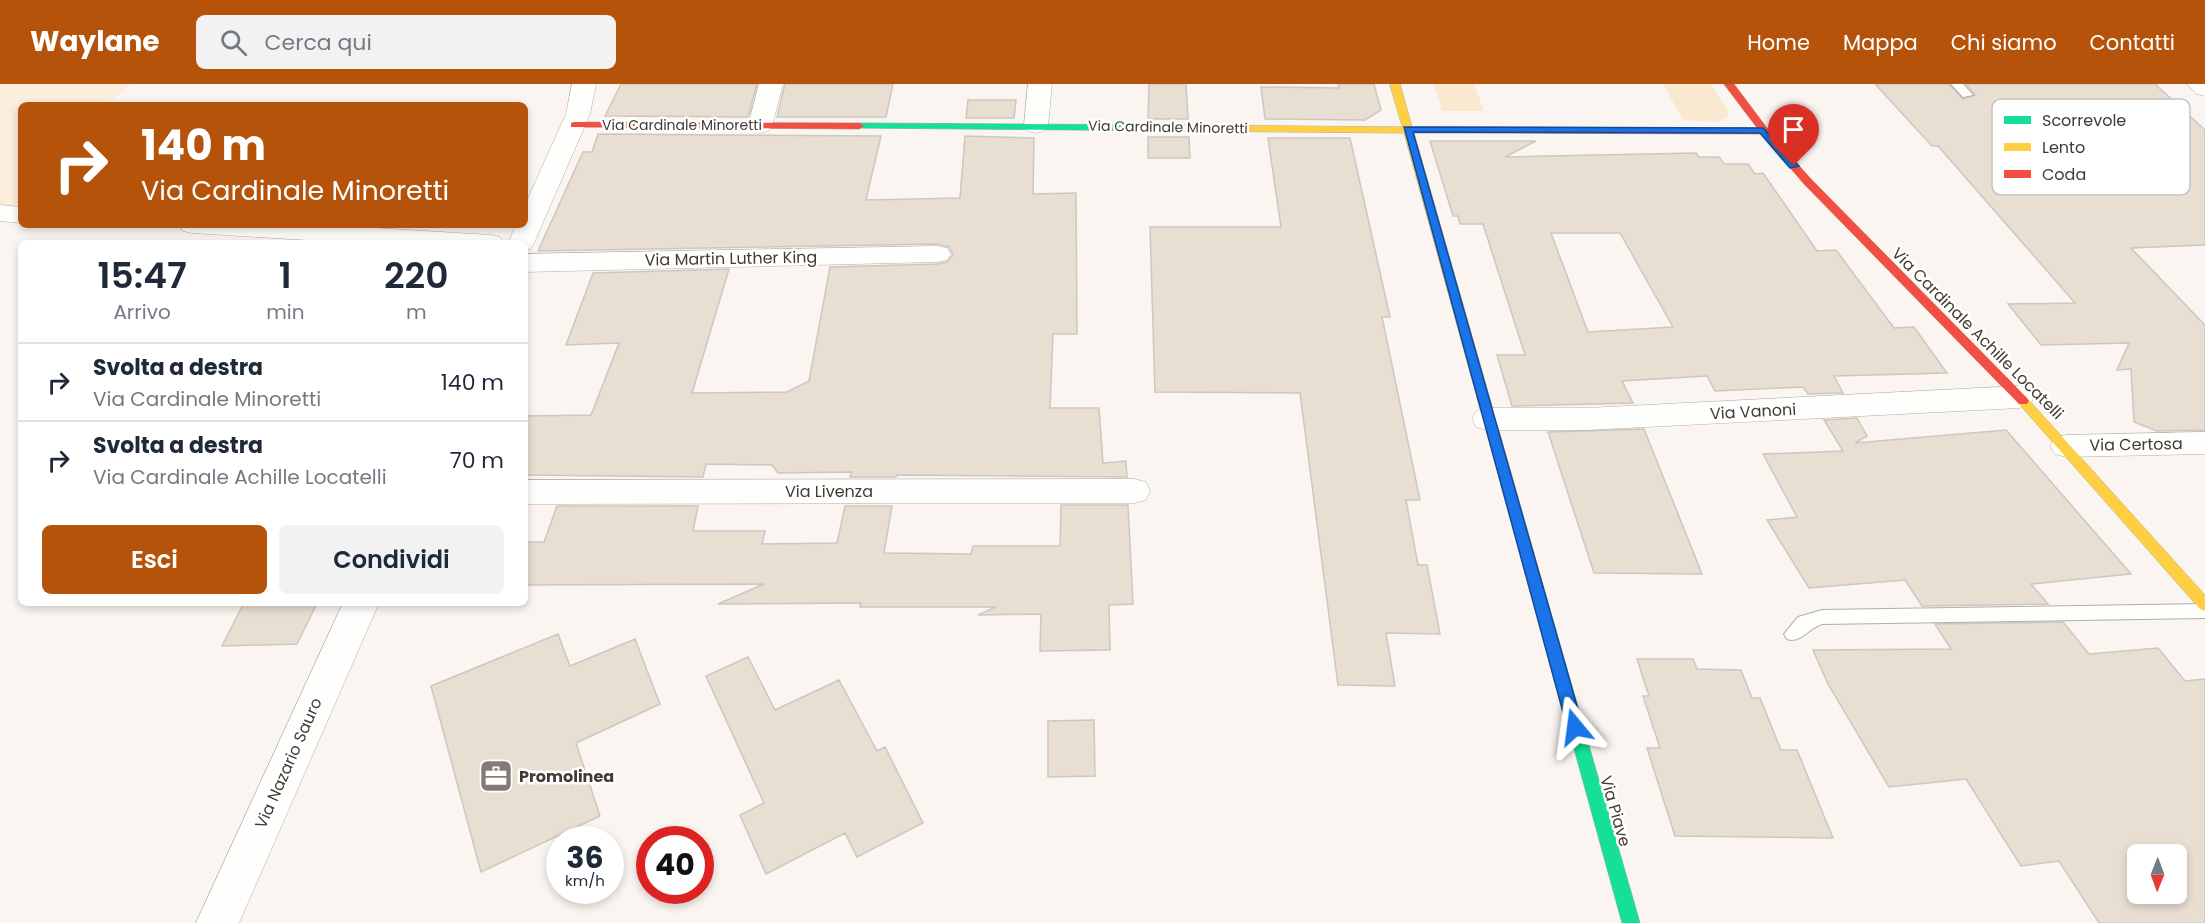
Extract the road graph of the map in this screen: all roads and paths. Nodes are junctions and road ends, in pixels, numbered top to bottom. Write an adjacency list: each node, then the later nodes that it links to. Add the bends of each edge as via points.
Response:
1 (584, 84): 10 (street)
2 (771, 84): 11 (street)
3 (1040, 84): 12 (street)
4 (1395, 84): 13 (street, Via Piave)
5 (1729, 84): 14 (street, Via Cardinale Achille Locatelli)
6 (1957, 84): 9 (lane)
7 (2199, 84): 8 (street)
8 (2205, 89)
9 (1967, 95)
10 (574, 125): 11 (street, Via Cardinale Minoretti); 17 (street)
11 (760, 126): 12 (street, Via Cardinale Minoretti)
12 (1036, 126): 13 (street, Via Cardinale Minoretti)
13 (1408, 129): 14 (street, Via Cardinale Minoretti); 23 (street, Via Piave)
14 (1763, 130): 22 (street, Via Cardinale Achille Locatelli, via 1842,218)
15 (0, 213): 16 (street)
16 (18, 215)
17 (528, 226)
18 (242, 228): 19 (street)
19 (441, 240)
20 (937, 254): 21 (street, Via Martin Luther King)
21 (528, 263)
22 (2019, 397): 23 (street, Via Vanoni, via 1578,419); 25 (street, Via Cardinale Achille Locatelli)
23 (1487, 419): 33 (street, Via Piave)
24 (2205, 443): 25 (street, Via Certosa)
25 (2066, 446): 28 (street, Via Cardinale Achille Locatelli)
26 (1134, 491): 27 (street, Via Livenza)
27 (528, 492)
28 (2205, 605)
29 (360, 606): 32 (street, Via Nazario Sauro)
30 (2205, 611): 31 (lane, via 1822,617 1804,622)
31 (1793, 634)
32 (217, 923)
33 (1631, 923)

